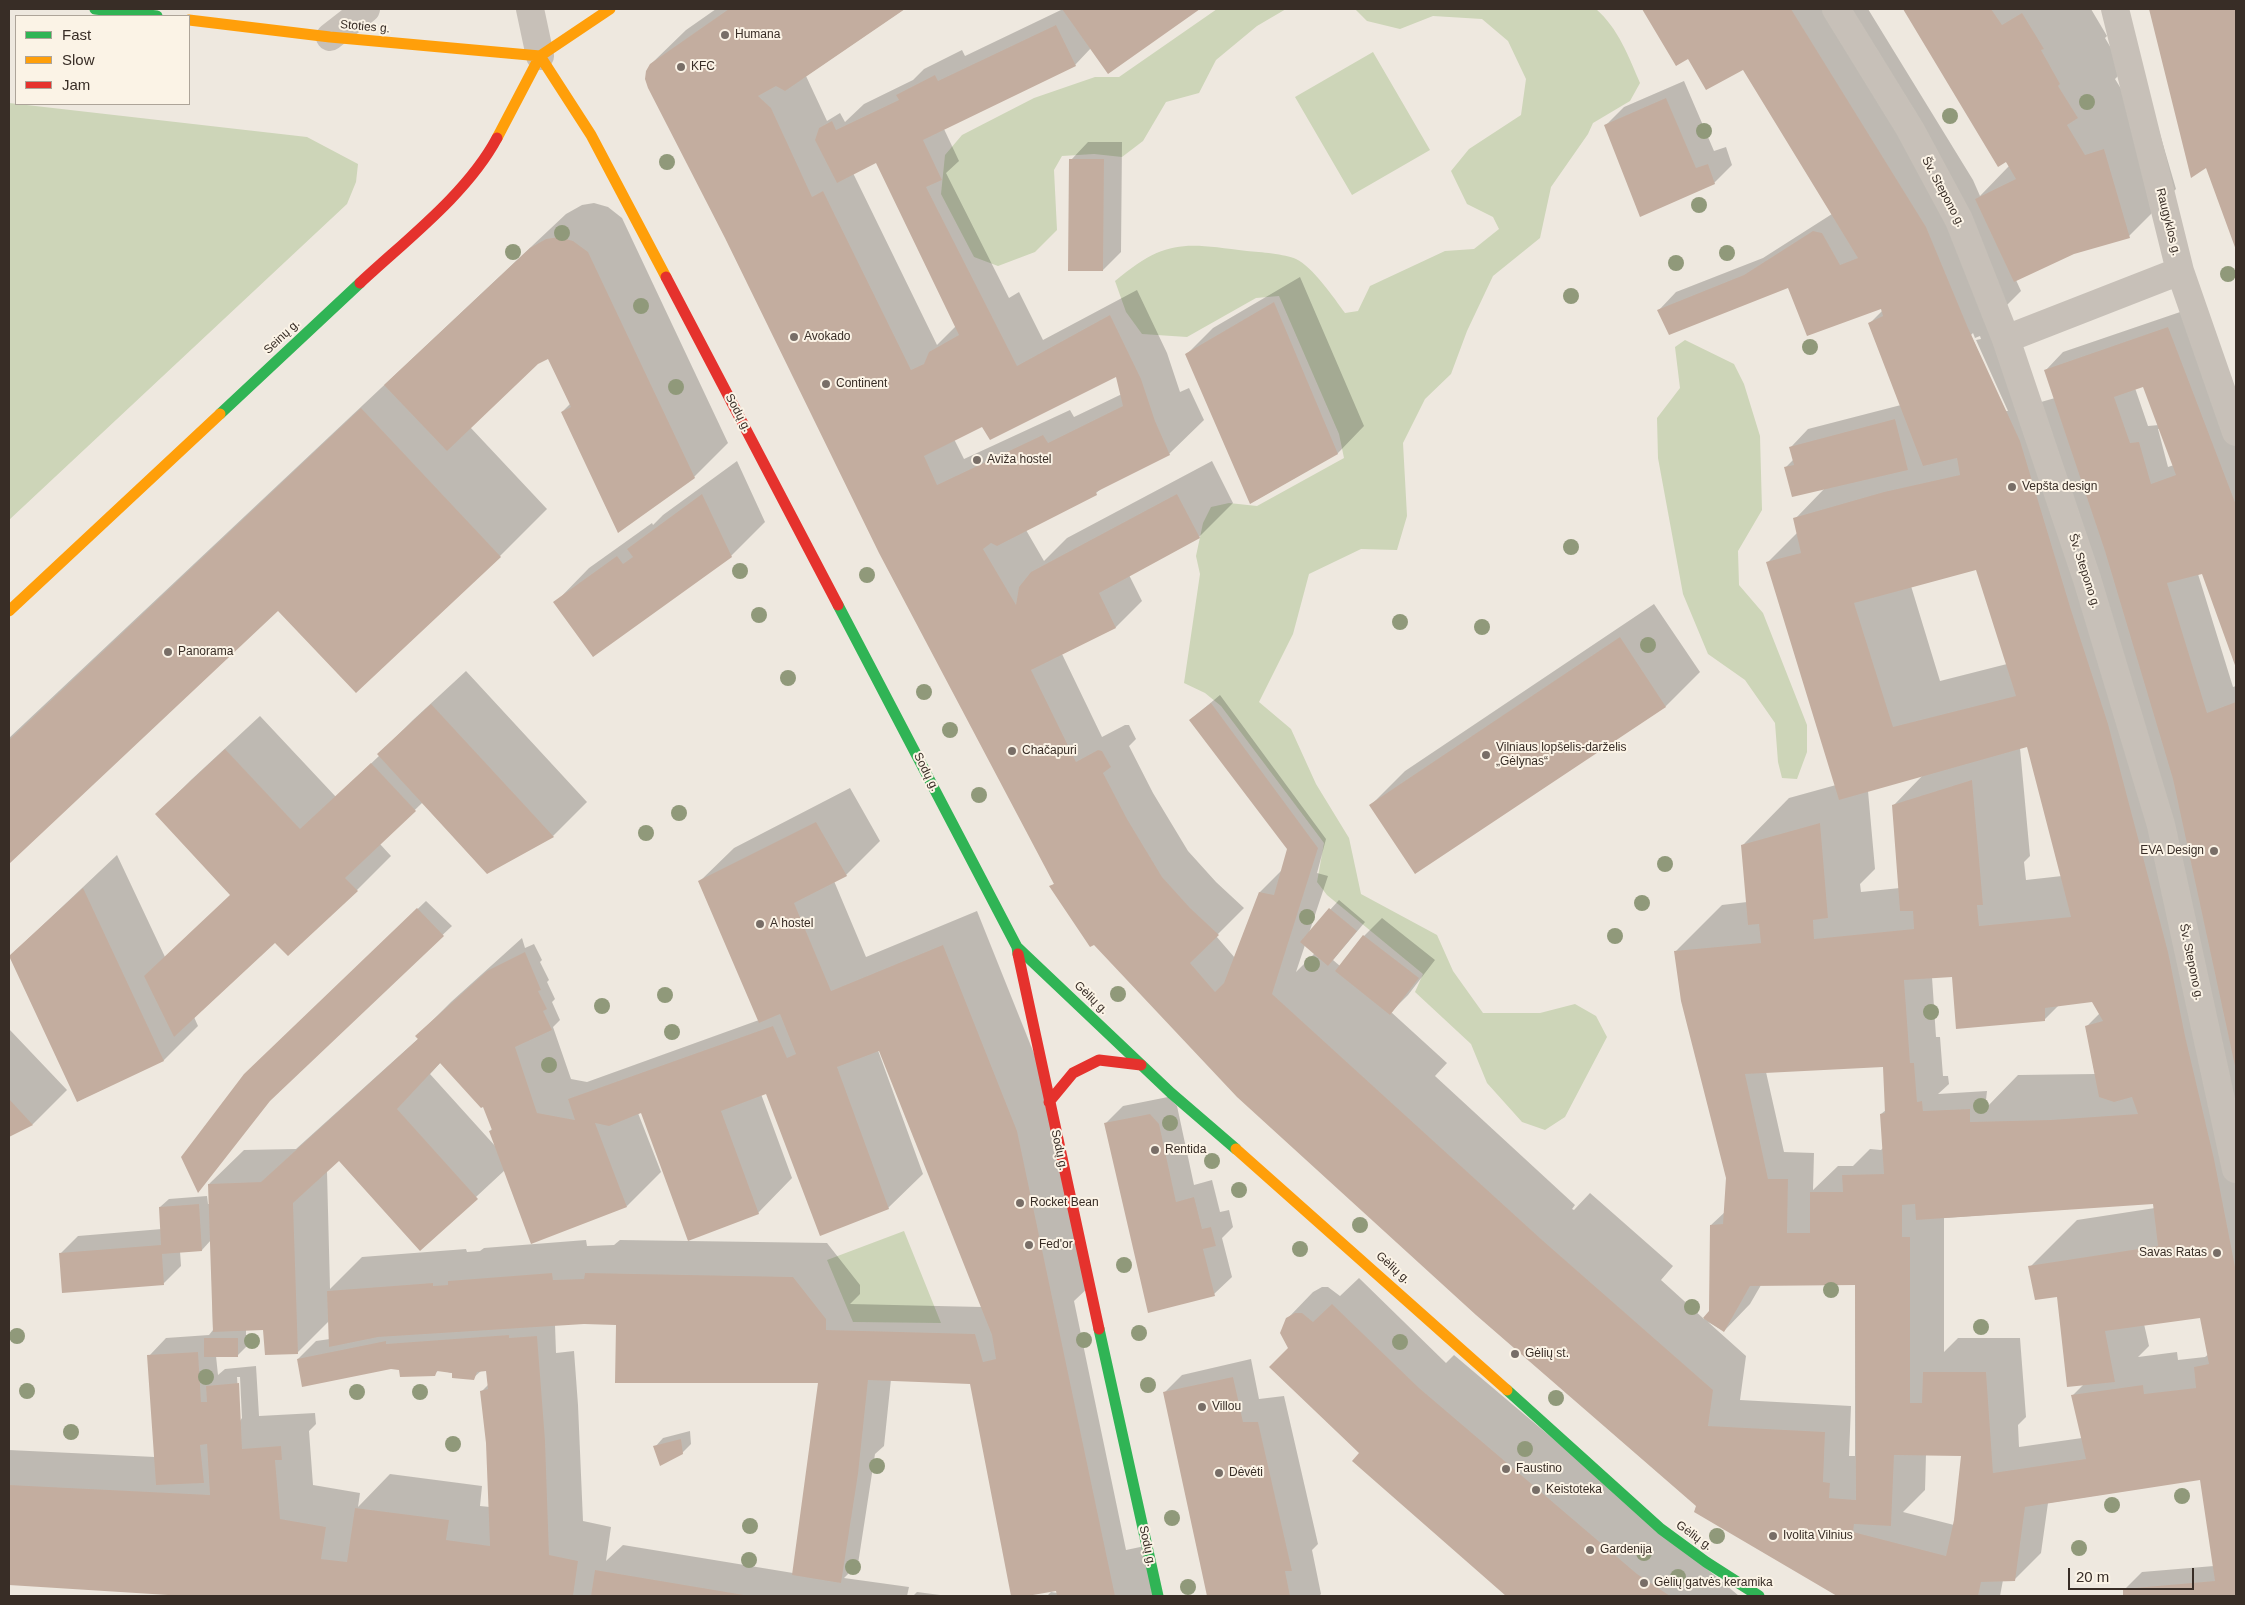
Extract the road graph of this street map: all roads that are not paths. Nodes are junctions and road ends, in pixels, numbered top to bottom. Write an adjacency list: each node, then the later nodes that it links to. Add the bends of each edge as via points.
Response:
1 (95, 9): 7 (main road)
2 (366, 9): 9 (street)
3 (530, 9): 10 (street, Sodų g.)
4 (610, 9): 10 (main road)
5 (1836, 9): 12 (street, Šv. Stepono g., via 1910,129 1959,220)
6 (2115, 9): 11 (street, Raugyklos g.)
7 (148, 15)
8 (190, 20): 9 (main road, Stoties g.)
9 (330, 37): 10 (main road, Stoties g.)
10 (540, 56): 14 (main road, Seinų g., via 486,160 447,201); 15 (main road, Sodų g., via 591,136)
11 (2180, 271): 12 (street); 13 (street, Raugyklos g.)
12 (2006, 339): 18 (street, Šv. Stepono g., via 2088,579 2161,825)
13 (2236, 432)
14 (9, 612)
15 (1017, 947): 16 (main road, Gėlių g.); 17 (main road, Sodų g.)
16 (1141, 1065): 17 (main road, via 1099,1060 1072,1073); 20 (main road, Gėlių g., via 1661,1529)
17 (1049, 1102): 19 (main road, Sodų g.)
18 (2236, 1169)
19 (1158, 1596)
20 (1760, 1596)

